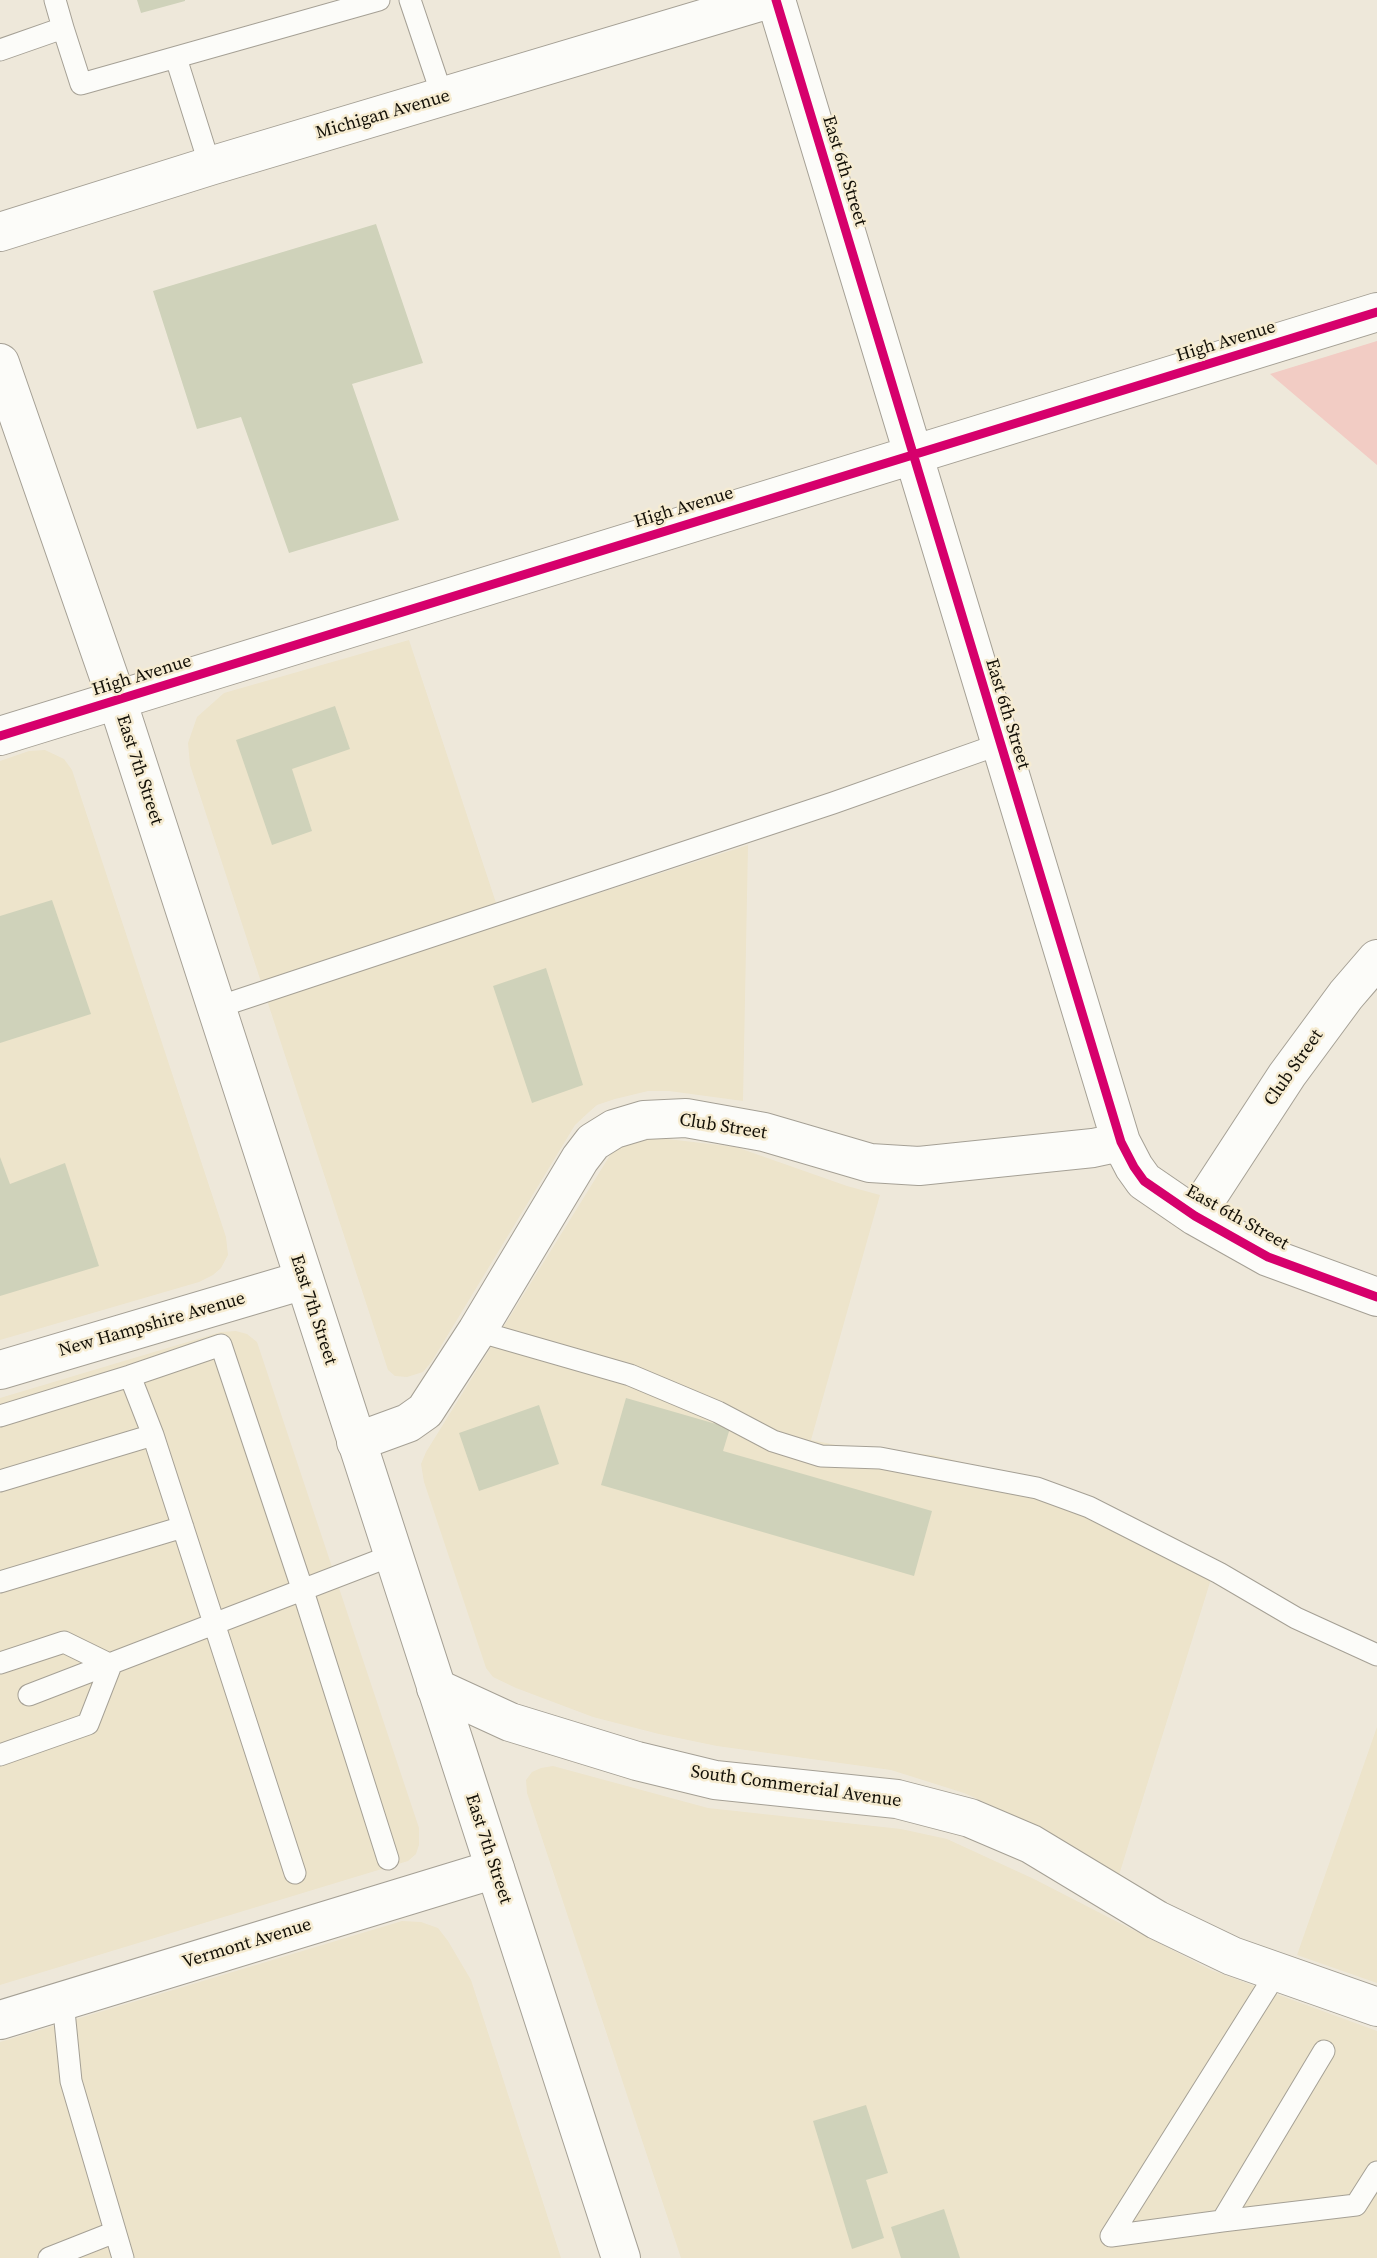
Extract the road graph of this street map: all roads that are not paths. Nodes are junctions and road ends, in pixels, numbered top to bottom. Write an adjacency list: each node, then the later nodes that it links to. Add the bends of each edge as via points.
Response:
1 (55, 0): 6 (lane)
2 (379, 0): 8 (lane)
3 (410, 0): 9 (lane)
4 (765, 0): 9 (street, Michigan Avenue)
5 (776, 0): 14 (street, East 6th Street)
6 (64, 28): 7 (lane); 8 (lane, via 81,84)
7 (0, 50)
8 (176, 58): 10 (lane)
9 (443, 98): 10 (street, Michigan Avenue)
10 (210, 166): 11 (street, Michigan Avenue)
11 (0, 232)
12 (1377, 312): 14 (street, High Avenue)
13 (0, 363): 15 (street, East 7th Street)
14 (912, 454): 15 (street, High Avenue); 17 (street, East 6th Street)
15 (117, 700): 16 (street, High Avenue); 19 (street, East 7th Street)
16 (0, 736)
17 (1000, 744): 19 (lane); 20 (street, East 6th Street)
18 (1377, 959): 21 (street, Club Street, via 1287,1075)
19 (215, 1008): 22 (street, East 7th Street)
20 (1121, 1142): 21 (street, East 6th Street, via 1144,1181); 24 (street, Club Street, via 919,1166 870,1163 764,1132 686,1118 644,1120 614,1129 593,1142)
21 (1195, 1216): 23 (street, East 6th Street, via 1268,1257)
22 (304, 1280): 25 (street, New Hampshire Avenue); 29 (street, East 7th Street)
23 (1377, 1297)
24 (477, 1331): 29 (street, Club Street, via 425,1411 408,1423); 36 (lane, via 631,1374 773,1441 821,1456 880,1458 1037,1488 1089,1507 1296,1618)
25 (0, 1370)
26 (130, 1376): 27 (lane); 28 (lane); 34 (lane, via 221,1345)
27 (0, 1416)
28 (153, 1435): 30 (lane); 31 (lane)
29 (356, 1442): 32 (street, East 7th Street)
30 (0, 1481)
31 (183, 1527): 33 (lane); 35 (lane)
32 (393, 1555): 34 (lane); 39 (street, East 7th Street)
33 (0, 1582)
34 (303, 1591): 35 (lane); 42 (lane)
35 (214, 1623): 38 (lane); 44 (lane)
36 (1377, 1655)
37 (0, 1663): 38 (lane, via 64,1642)
38 (111, 1665): 40 (lane); 41 (lane, via 88,1724)
39 (436, 1688): 43 (street, East 7th Street); 45 (street, South Commercial Avenue, via 510,1722 715,1780 897,1798 970,1818 1031,1844 1157,1920)
40 (29, 1695)
41 (0, 1755)
42 (388, 1859)
43 (495, 1869): 46 (street, Vermont Avenue); 57 (street, East 7th Street)
44 (295, 1873)
45 (1277, 1972): 47 (street, South Commercial Avenue); 53 (lane, via 1111,2236)
46 (63, 2001): 48 (street, Vermont Avenue); 54 (lane, via 71,2081)
47 (1377, 2007)
48 (0, 2020)
49 (1324, 2051): 53 (lane)
50 (1377, 2172): 52 (lane)
51 (1377, 2203): 52 (lane)
52 (1356, 2205): 53 (lane)
53 (1222, 2221)
54 (115, 2232): 55 (lane); 56 (lane)
55 (49, 2258)
56 (123, 2258)
57 (621, 2258)

